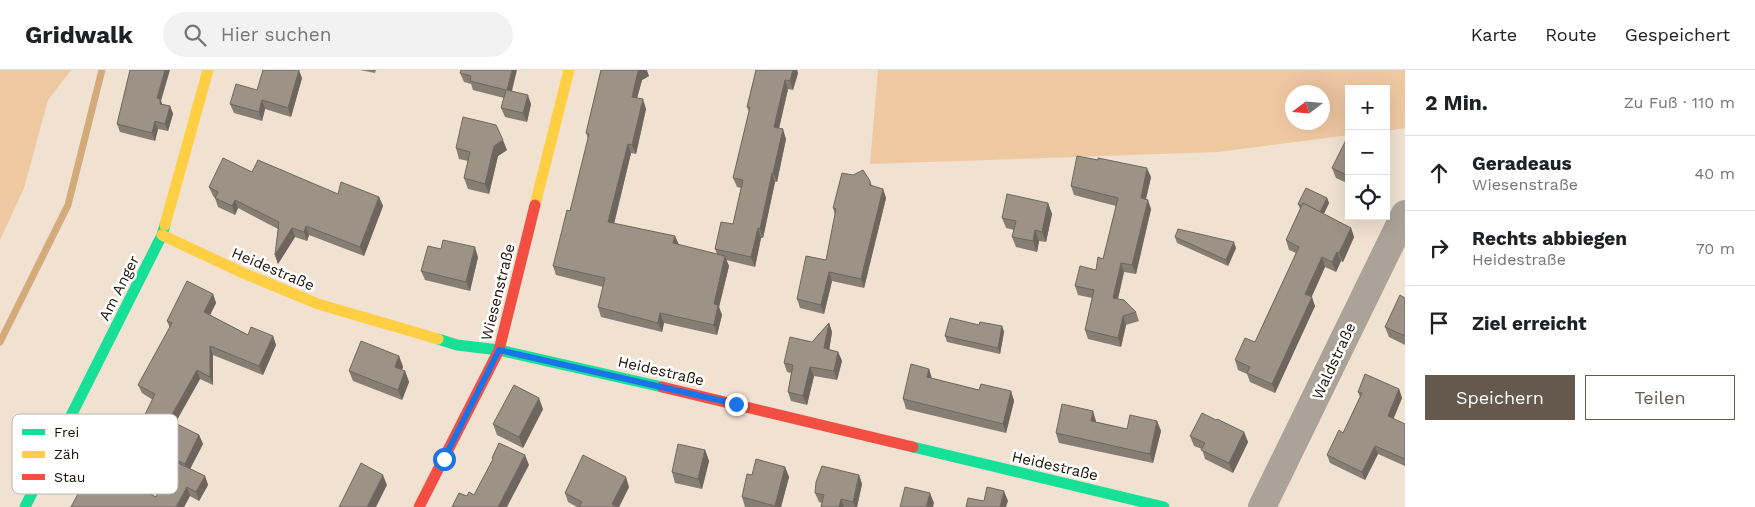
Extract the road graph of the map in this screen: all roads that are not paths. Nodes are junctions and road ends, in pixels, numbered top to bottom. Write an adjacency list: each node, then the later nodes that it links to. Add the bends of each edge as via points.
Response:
1 (208, 70): 4 (street, Am Anger)
2 (569, 70): 5 (street, Wiesenstraße)
3 (1405, 214): 11 (street, Waldstraße)
4 (162, 234): 5 (street, Heidestraße, via 318,304 457,345); 6 (street, Am Anger)
5 (499, 350): 9 (street, Wiesenstraße); 10 (street, Heidestraße)
6 (72, 414)
7 (32, 494): 8 (street, Am Anger)
8 (25, 507)
9 (419, 507)
10 (1164, 507)
11 (1262, 507)

